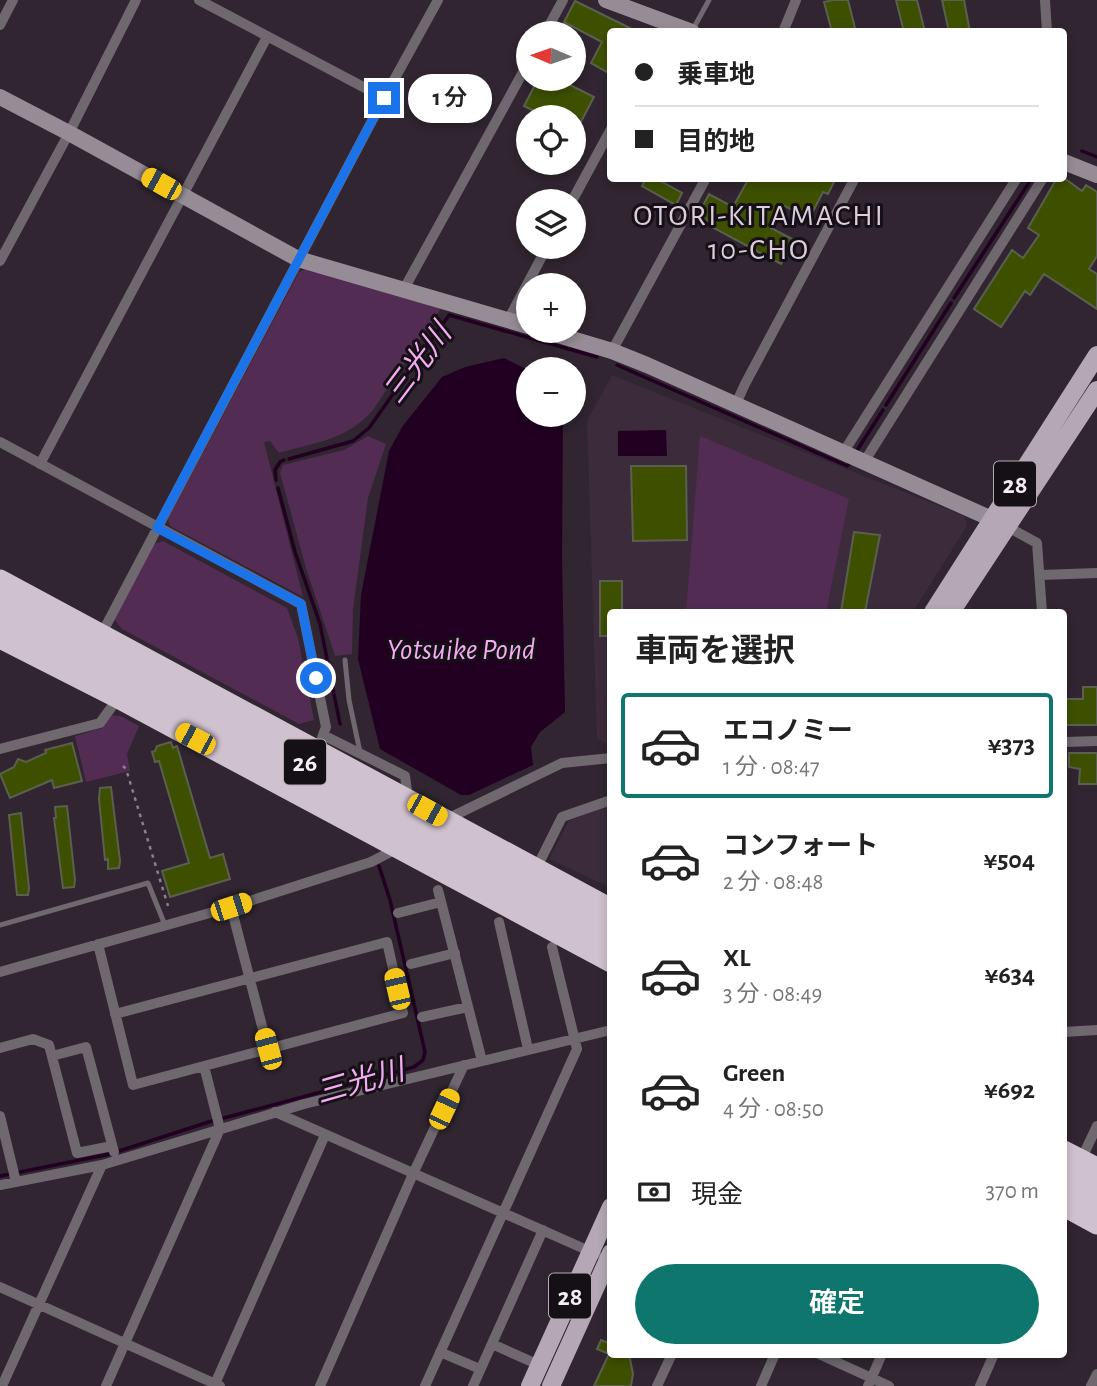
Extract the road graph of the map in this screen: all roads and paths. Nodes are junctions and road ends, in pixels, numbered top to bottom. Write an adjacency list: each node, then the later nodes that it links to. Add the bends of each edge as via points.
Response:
1 (13, 0): 11 (street)
2 (136, 0): 20 (street)
3 (199, 0): 16 (street)
4 (438, 0): 19 (street)
5 (564, 0): 10 (street)
6 (607, 0): 12 (street)
7 (709, 0): 13 (lane)
8 (796, 0): 14 (street)
9 (1045, 0): 15 (street)
10 (552, 21)
11 (0, 26)
12 (665, 27)
13 (694, 28)
14 (785, 28)
15 (1047, 28)
16 (267, 37): 19 (street); 29 (street)
17 (516, 86): 33 (street)
18 (0, 97): 20 (street)
19 (384, 98): 30 (street)
20 (69, 133): 29 (street); 32 (street)
21 (607, 136): 28 (street)
22 (1067, 163): 23 (street)
23 (1097, 174)
24 (704, 182): 39 (street)
25 (853, 182): 42 (street)
26 (1015, 182): 34 (street)
27 (1040, 182): 35 (street)
28 (578, 189)
29 (183, 196): 30 (street); 46 (street)
30 (298, 259): 33 (street); 48 (street)
31 (541, 259): 36 (street)
32 (0, 261)
33 (404, 289): 36 (street)
34 (945, 297): 35 (street); 44 (street)
35 (960, 307): 45 (street)
36 (508, 320): 37 (street)
37 (516, 322)
38 (585, 343): 39 (street)
39 (612, 351): 42 (street)
40 (1097, 355): 47 (main road, 28)
41 (1097, 390): 47 (main road, 28)
42 (735, 406): 44 (street)
43 (0, 442): 46 (street)
44 (843, 453): 45 (street)
45 (862, 461): 47 (street)
46 (40, 464): 48 (street)
47 (999, 523): 50 (street, via 1037,543); 53 (main road, 28); 54 (main road, 28)
48 (157, 528): 57 (street); 62 (street, via 301,604 326,727)
49 (1097, 573): 50 (street)
50 (1041, 575): 55 (street)
51 (0, 580): 57 (highway, 26)
52 (0, 598): 79 (highway, 26, bridge)
53 (957, 608)
54 (935, 609)
55 (1042, 609)
56 (0, 618): 82 (highway, 26, bridge)
57 (101, 635): 62 (highway, 26)
58 (0, 638): 60 (highway, 26)
59 (345, 660): 65 (lane)
60 (118, 698): 64 (street, via 100,723); 71 (highway, 26)
61 (1097, 741): 63 (street)
62 (320, 742): 65 (street); 68 (highway, 26)
63 (1067, 742)
64 (0, 749)
65 (360, 752): 68 (street, via 405,776)
66 (607, 758): 70 (street, via 562,763)
67 (122, 766): 80 (path)
68 (408, 800): 70 (highway, 26)
69 (607, 801): 72 (street, via 562,817)
70 (445, 820): 71 (street); 72 (highway, 26)
71 (398, 848): 75 (street, via 371,862); 86 (highway, 26)
72 (536, 869): 76 (highway, 26)
73 (438, 890): 74 (street)
74 (441, 902): 77 (street); 85 (street)
75 (231, 907): 80 (street); 89 (street)
76 (607, 907)
77 (398, 914)
78 (499, 922): 99 (street)
79 (607, 923)
80 (169, 924): 81 (lane, via 148,883); 83 (street)
81 (0, 925)
82 (607, 942)
83 (98, 944): 88 (street); 91 (street)
84 (552, 947): 96 (street)
85 (455, 953): 87 (street); 90 (street)
86 (607, 960)
87 (411, 964)
88 (0, 972)
89 (249, 978): 91 (street); 98 (street); 98 (street, via 387,942 403,1013)
90 (468, 1007): 92 (street); 101 (street)
91 (116, 1014): 103 (street, via 133,1085)
92 (422, 1017)
93 (1097, 1030): 95 (street)
94 (607, 1031): 96 (street)
95 (1067, 1032)
96 (575, 1039): 99 (street); 120 (street, via 577,1049)
97 (0, 1048): 100 (street, via 33,1039 49,1045)
98 (268, 1049): 103 (street)
99 (528, 1049): 101 (street)
100 (52, 1056): 109 (street, via 77,1153); 109 (street, via 86,1047)
101 (482, 1061): 102 (street)
102 (464, 1065): 104 (street); 113 (street)
103 (204, 1066): 106 (street)
104 (275, 1112): 106 (street); 108 (street)
105 (0, 1115): 114 (street)
106 (220, 1126): 110 (street); 129 (street)
107 (1097, 1126): 111 (street)
108 (325, 1135): 113 (street); 141 (street)
109 (112, 1146): 110 (street)
110 (117, 1161): 112 (street)
111 (1076, 1162): 116 (highway)
112 (102, 1165): 114 (street); 128 (street)
113 (413, 1174): 120 (street); 144 (street)
114 (16, 1182): 115 (street)
115 (0, 1185)
116 (1097, 1185)
117 (1067, 1188): 118 (highway)
118 (1097, 1204)
119 (1067, 1208): 122 (highway)
120 (503, 1212): 123 (street); 131 (street)
121 (607, 1215): 124 (main road, 28)
122 (1097, 1224)
123 (543, 1230): 124 (street); 130 (street)
124 (590, 1251): 125 (street); 137 (main road, 28)
125 (607, 1257)
126 (607, 1265): 148 (main road, 28)
127 (0, 1287): 128 (street)
128 (39, 1304): 129 (street); 142 (street)
129 (125, 1343): 141 (street); 143 (street)
130 (492, 1344): 137 (street); 138 (street)
131 (440, 1352): 138 (street); 145 (street)
132 (670, 1358): 149 (street)
133 (773, 1358): 150 (street)
134 (826, 1358): 140 (street)
135 (880, 1358): 140 (street)
136 (992, 1358): 152 (street)
137 (539, 1364): 147 (main road, 28)
138 (480, 1369): 146 (street)
139 (1097, 1374): 153 (street)
140 (870, 1382): 151 (street)
141 (216, 1385)
142 (2, 1386)
143 (106, 1386)
144 (320, 1386)
145 (425, 1386)
146 (473, 1386)
147 (530, 1386)
148 (551, 1386)
149 (657, 1386)
150 (761, 1386)
151 (889, 1386)
152 (980, 1386)
153 (1091, 1386)

